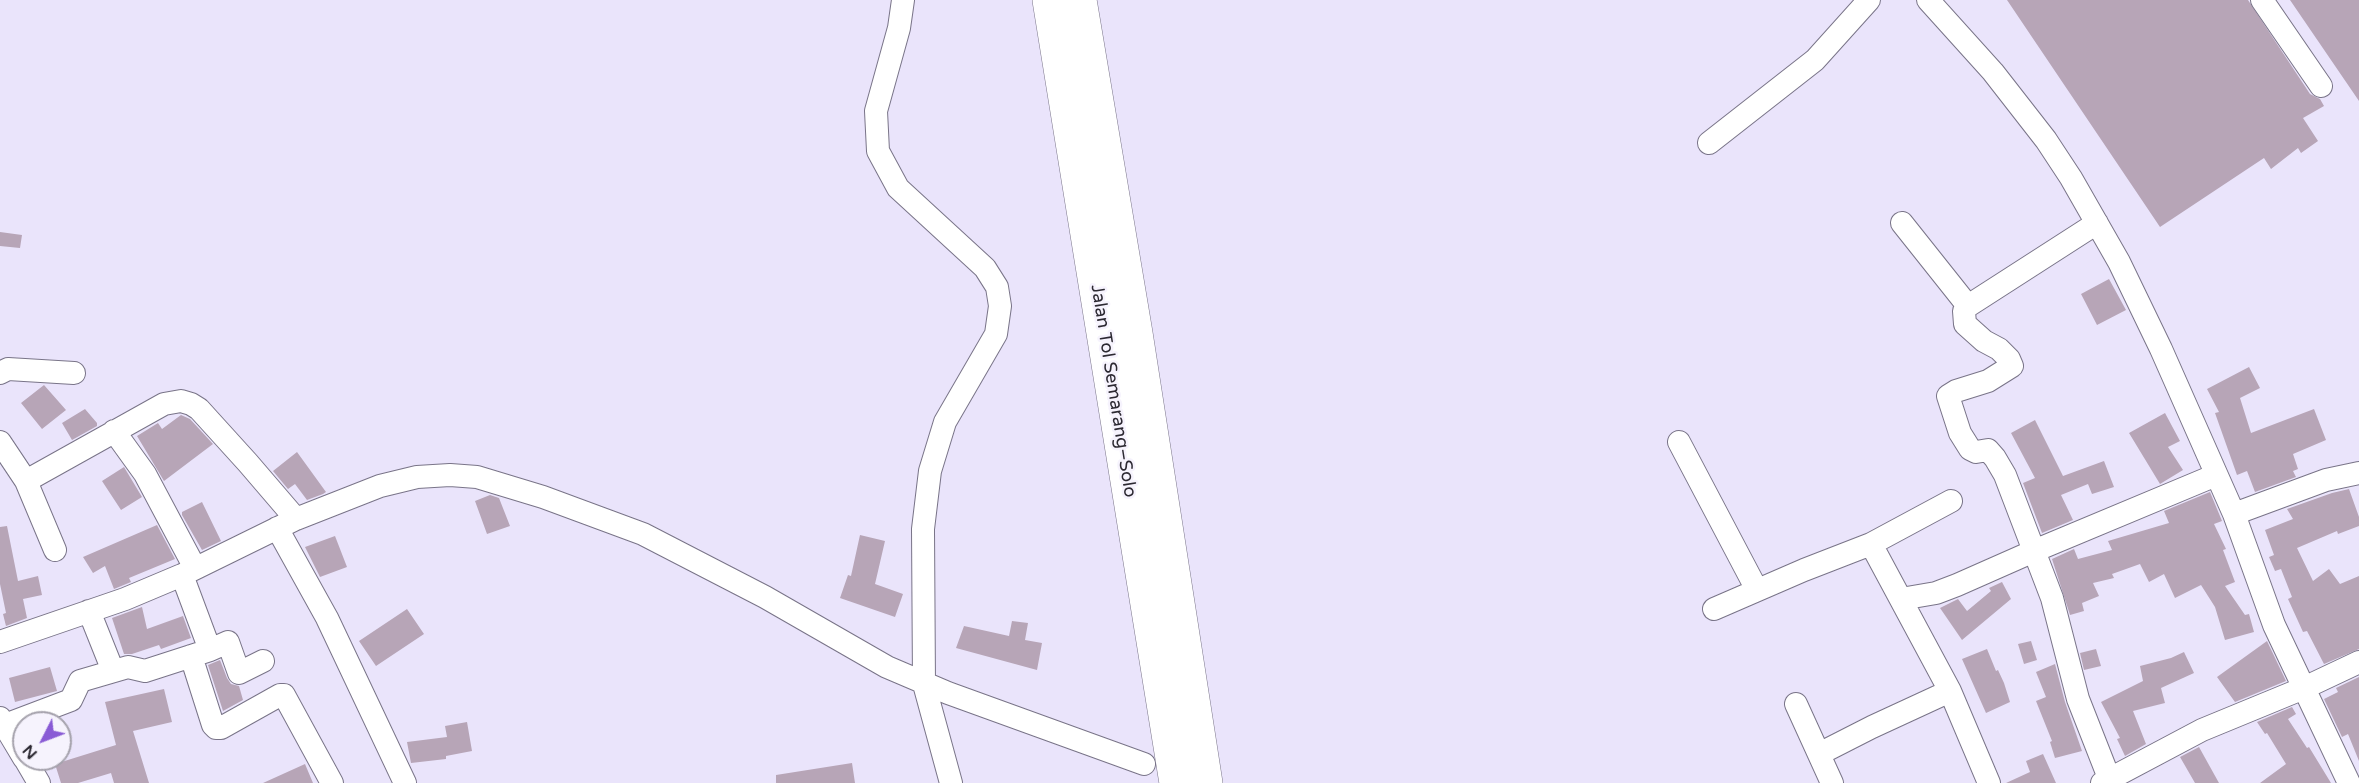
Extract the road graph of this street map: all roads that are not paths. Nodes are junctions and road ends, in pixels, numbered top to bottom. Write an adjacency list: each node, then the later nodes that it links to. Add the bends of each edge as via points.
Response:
1 (903, 0): 36 (street, via 876,111 878,151 898,188 985,268 997,287 1000,306 996,334 945,422 930,471 922,529)
2 (1049, 0): 48 (highway, Jalan Tol Semarang–Solo)
3 (1080, 0): 49 (highway, Jalan Tol Semarang–Solo)
4 (1869, 0): 8 (street, via 1815,60)
5 (1928, 0): 10 (street, via 1993,72 2039,131)
6 (2262, 0): 7 (street)
7 (2321, 86)
8 (1709, 143)
9 (1902, 223): 11 (street)
10 (2097, 223): 11 (street); 18 (street, via 2138,301)
11 (1968, 306): 25 (street, via 1964,310 1965,324 1999,349 2012,366 1988,381 1948,396 1960,433 1970,449 1988,450 1995,458)
12 (0, 373): 13 (street, via 8,369)
13 (74, 373)
14 (114, 431): 19 (street); 22 (street, via 164,404 191,404 248,463); 26 (street, via 145,474)
15 (0, 442): 19 (street)
16 (1680, 442): 27 (street)
17 (2359, 473): 21 (street, via 2326,480)
18 (2216, 475): 21 (street); 25 (street)
19 (26, 481): 24 (street)
20 (1951, 501): 23 (street)
21 (2234, 514): 37 (street, via 2274,625)
22 (286, 524): 26 (street); 36 (street, via 380,486 417,477 477,477 643,534); 46 (street)
23 (1871, 544): 27 (street); 28 (street)
24 (55, 550)
25 (2034, 551): 28 (street, via 1936,593); 44 (street, via 2052,598 2078,699)
26 (189, 571): 30 (street); 32 (street)
27 (1757, 590): 29 (street)
28 (1901, 599): 38 (street)
29 (1714, 609)
30 (89, 611): 31 (street); 35 (street)
31 (0, 642)
32 (201, 653): 33 (street, via 228,642 239,673); 35 (street, via 145,671 128,667); 45 (street, via 216,728 284,695)
33 (263, 662)
34 (2359, 662): 37 (street)
35 (113, 671): 40 (street, via 80,681 71,700)
36 (924, 684): 43 (street); 47 (street)
37 (2304, 688): 44 (street, via 2202,730); 52 (street)
38 (1950, 691): 42 (street); 51 (street)
39 (1796, 704): 42 (street)
40 (2, 721): 41 (street)
41 (12, 738)
42 (1819, 754): 50 (street)
43 (1144, 764)
44 (2107, 782)
45 (332, 783)
46 (405, 783)
47 (951, 783)
48 (1176, 783)
49 (1206, 783)
50 (1832, 783)
51 (1989, 783)
52 (2349, 783)

